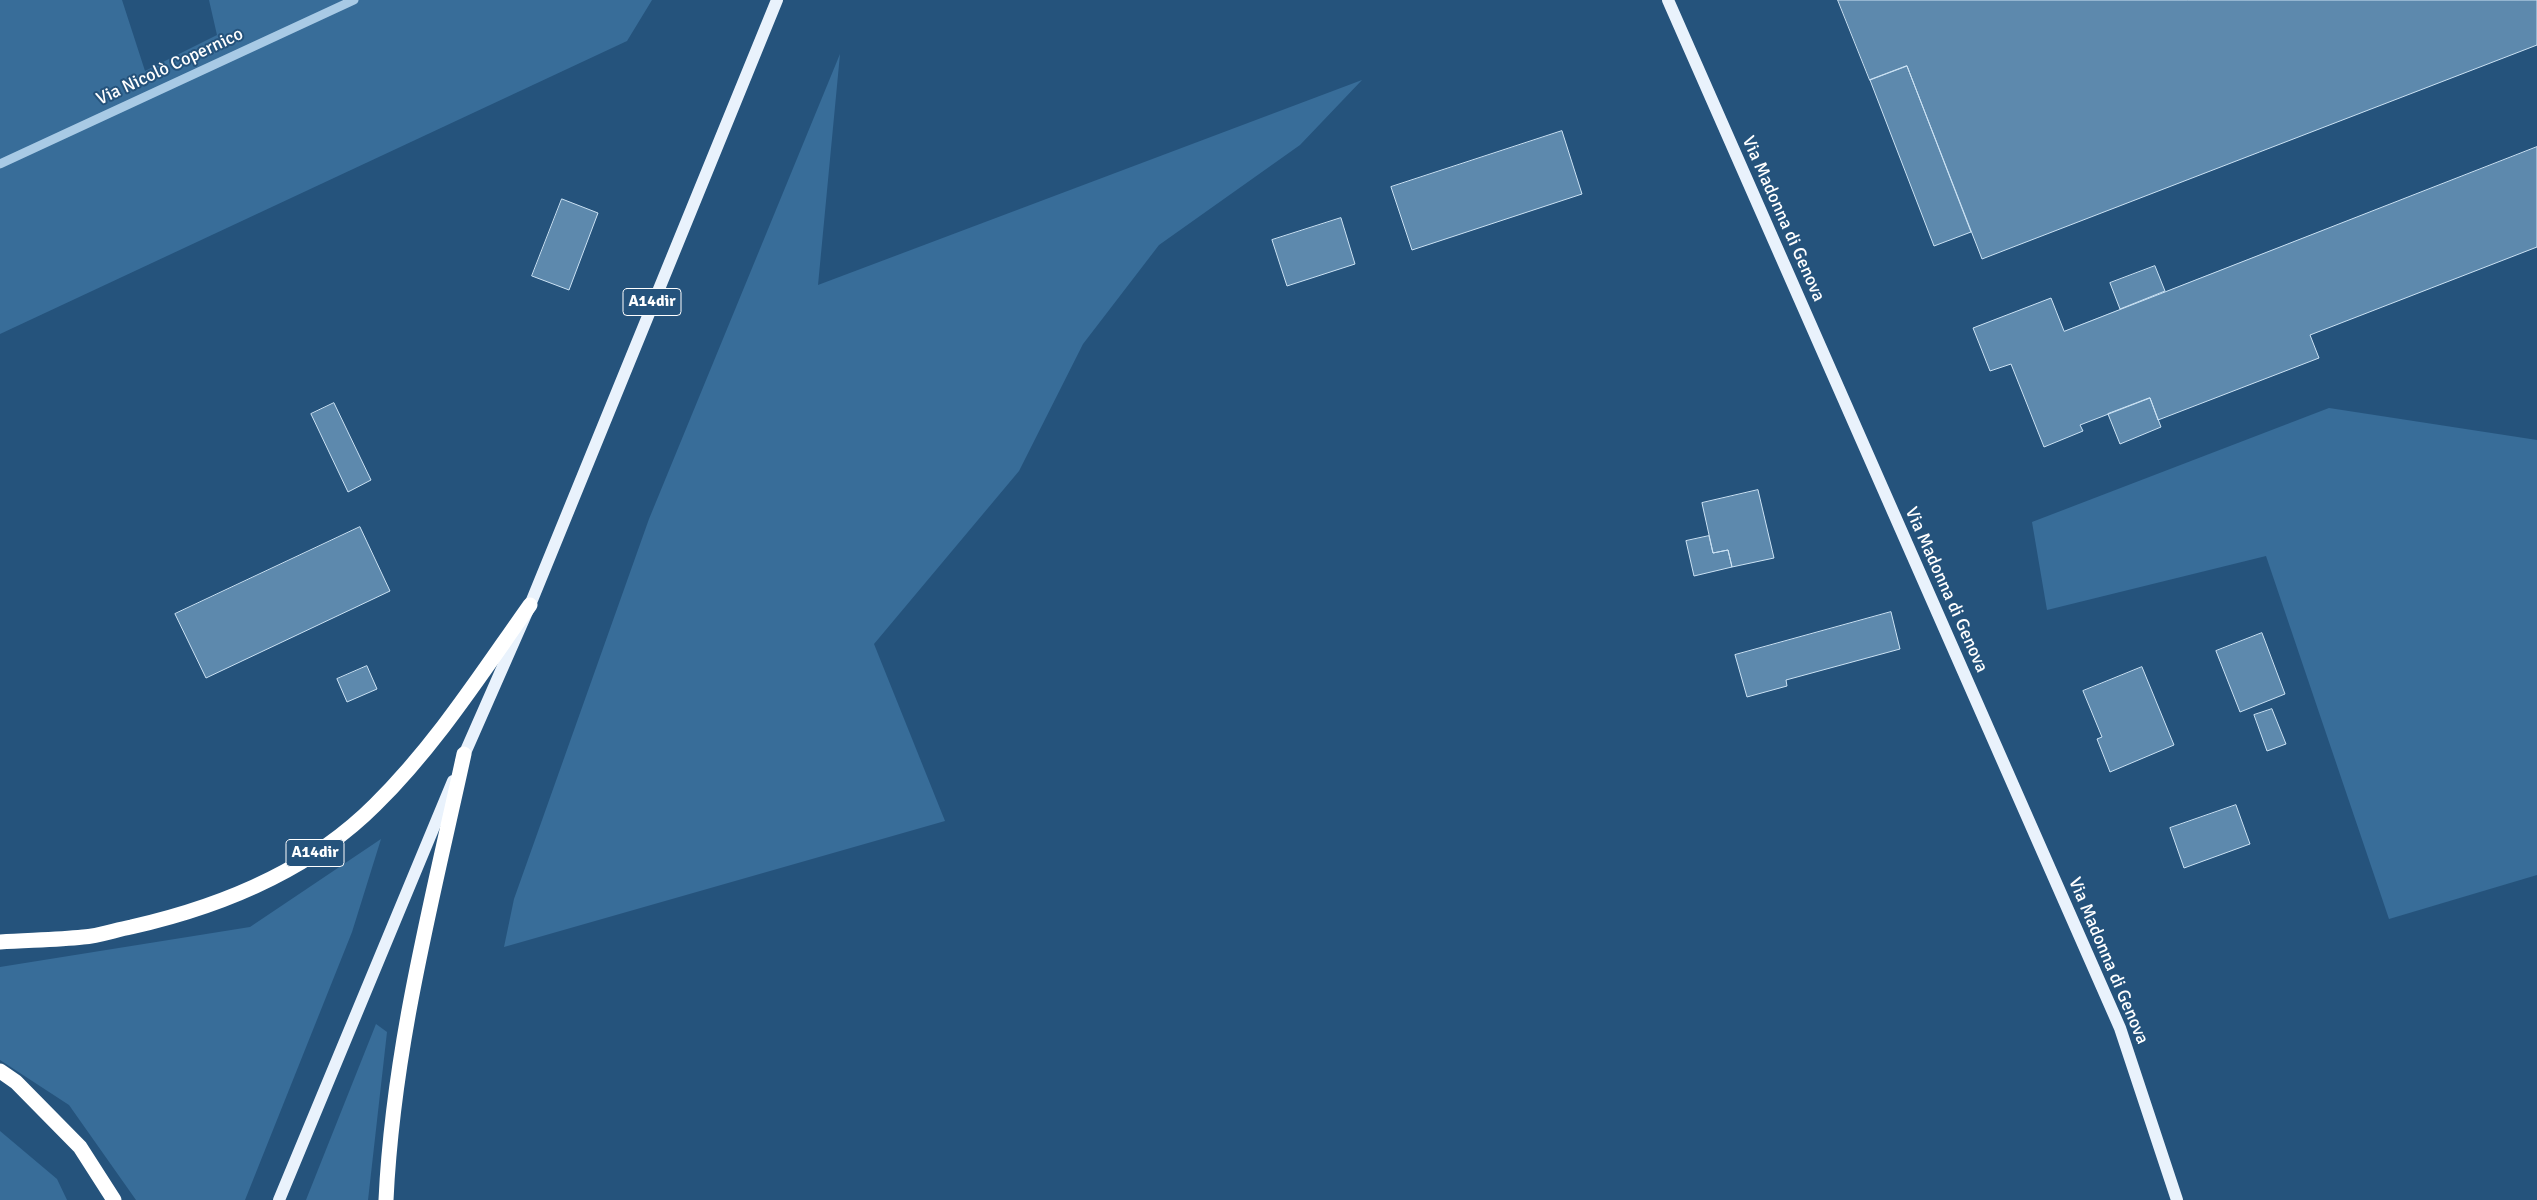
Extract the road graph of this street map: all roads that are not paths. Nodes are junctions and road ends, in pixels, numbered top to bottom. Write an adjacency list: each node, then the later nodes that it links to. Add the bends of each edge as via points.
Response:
1 (354, 0): 4 (street, Via Nicolò Copernico)
2 (776, 0): 5 (main road, A14dir)
3 (1668, 0): 12 (main road, Via Madonna di Genova, via 2120,1028)
4 (0, 164)
5 (530, 605): 6 (main road, A14dir); 7 (highway, A14dir, via 436,737 375,806 327,846 278,875 233,896 160,920 85,937)
6 (464, 754): 10 (main road, A14dir); 11 (highway, A14dir, via 408,1012 388,1152)
7 (0, 942)
8 (0, 1071): 9 (highway, via 16,1082 80,1147)
9 (114, 1200)
10 (279, 1200)
11 (386, 1200)
12 (2177, 1200)

